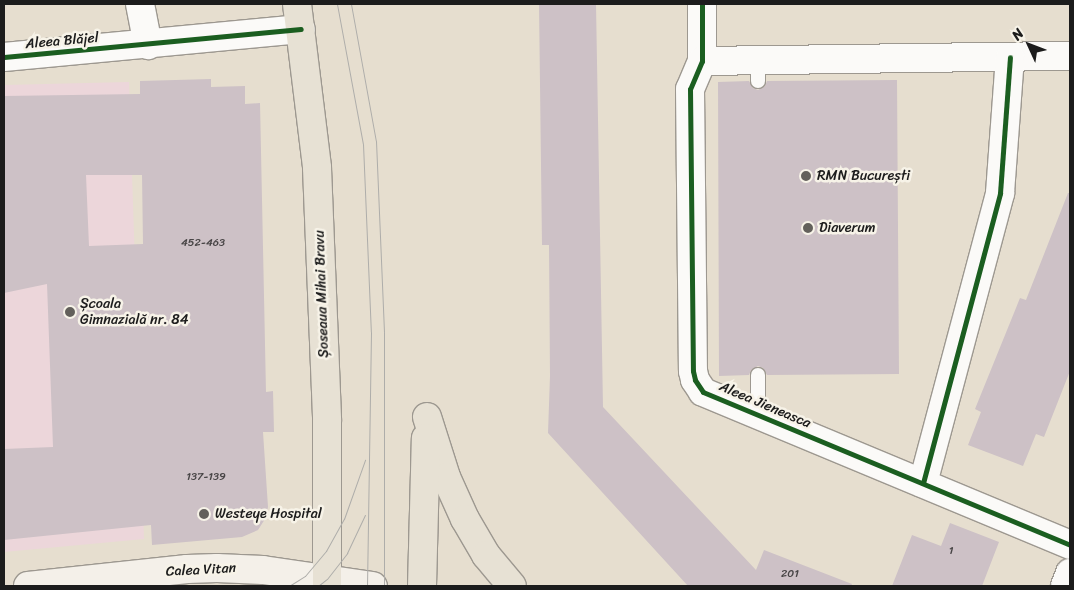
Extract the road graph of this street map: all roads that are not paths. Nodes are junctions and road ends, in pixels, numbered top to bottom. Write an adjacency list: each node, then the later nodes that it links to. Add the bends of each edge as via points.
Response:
1 (140, 4): 4 (street)
2 (702, 4): 8 (street, Aleea Jieneasca)
3 (299, 17): 4 (street, Aleea Blăjel); 14 (main road, Șoseaua Mihai Bravu, via 317,168 327,421)
4 (148, 45): 6 (street, Aleea Blăjel)
5 (1070, 56): 7 (street)
6 (4, 57)
7 (1010, 57): 8 (street, via 758,71); 11 (street, via 1000,193)
8 (702, 61): 10 (street, Aleea Jieneasca, via 690,89 693,372 704,392)
9 (758, 375): 10 (lane)
10 (758, 415): 11 (street, Aleea Jieneasca)
11 (923, 483): 12 (street, Aleea Jieneasca)
12 (1070, 545)
13 (1070, 572): 19 (street)
14 (327, 583): 15 (main road, Calea Vitan, via 263,570 217,568); 16 (main road, Calea Vitan)
15 (28, 586)
16 (373, 586)
17 (422, 586): 18 (main road, via 427,417 446,477 464,519 486,555)
18 (512, 586)
19 (1065, 586)

